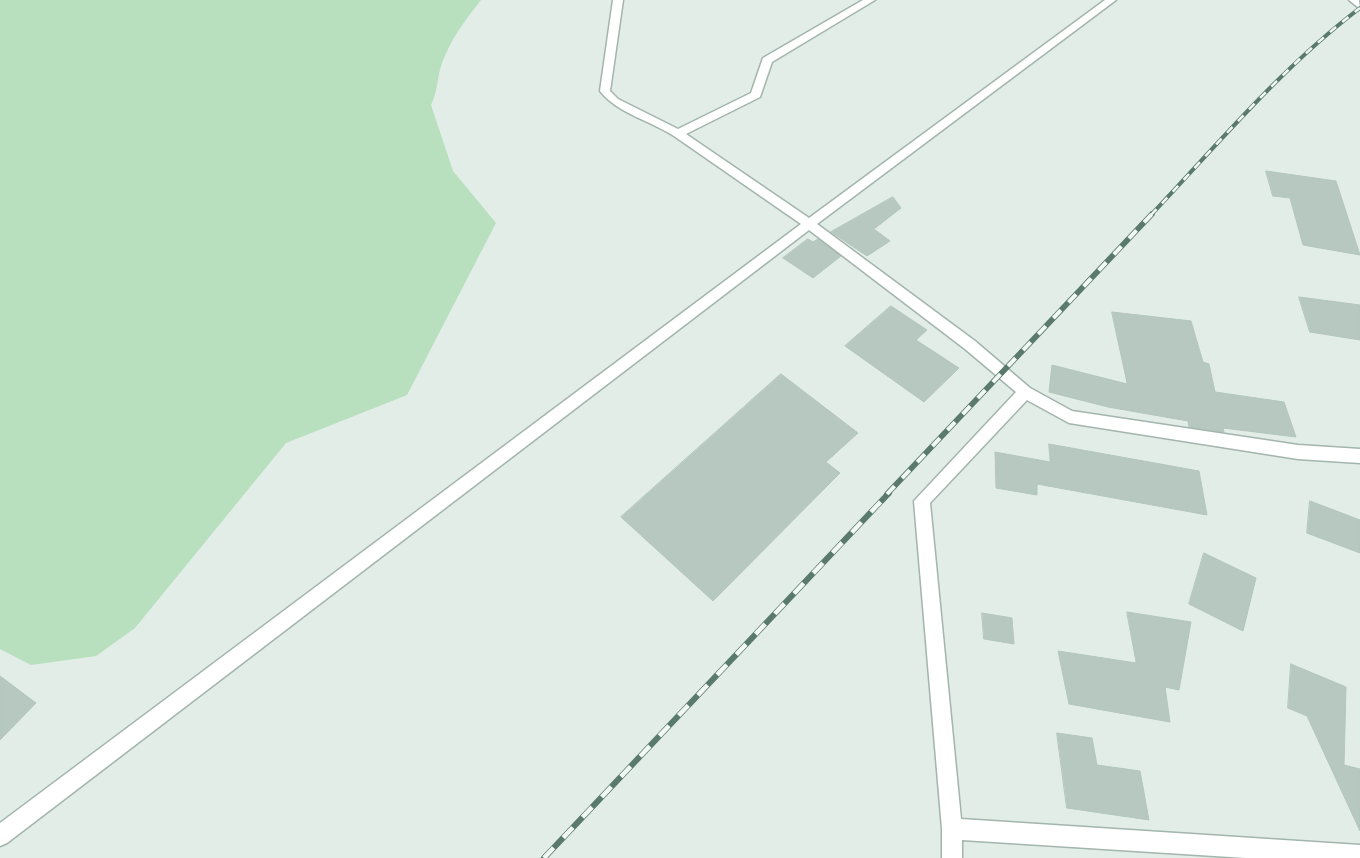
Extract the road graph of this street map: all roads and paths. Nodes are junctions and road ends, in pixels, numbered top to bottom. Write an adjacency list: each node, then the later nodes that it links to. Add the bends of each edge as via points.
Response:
1 (618, 0): 6 (street, via 605,91 614,101)
2 (870, 0): 6 (street, via 767,60 756,95)
3 (1110, 0): 7 (street)
4 (1354, 0): 5 (street)
5 (1360, 6)
6 (678, 134): 7 (street)
7 (809, 224): 8 (street, via 970,345); 11 (street)
8 (1025, 392): 9 (street, via 1069,417 1298,452); 10 (street, via 922,501)
9 (1360, 456)
10 (952, 828): 12 (street); 13 (street)
11 (0, 836)
12 (1360, 855)
13 (952, 858)

